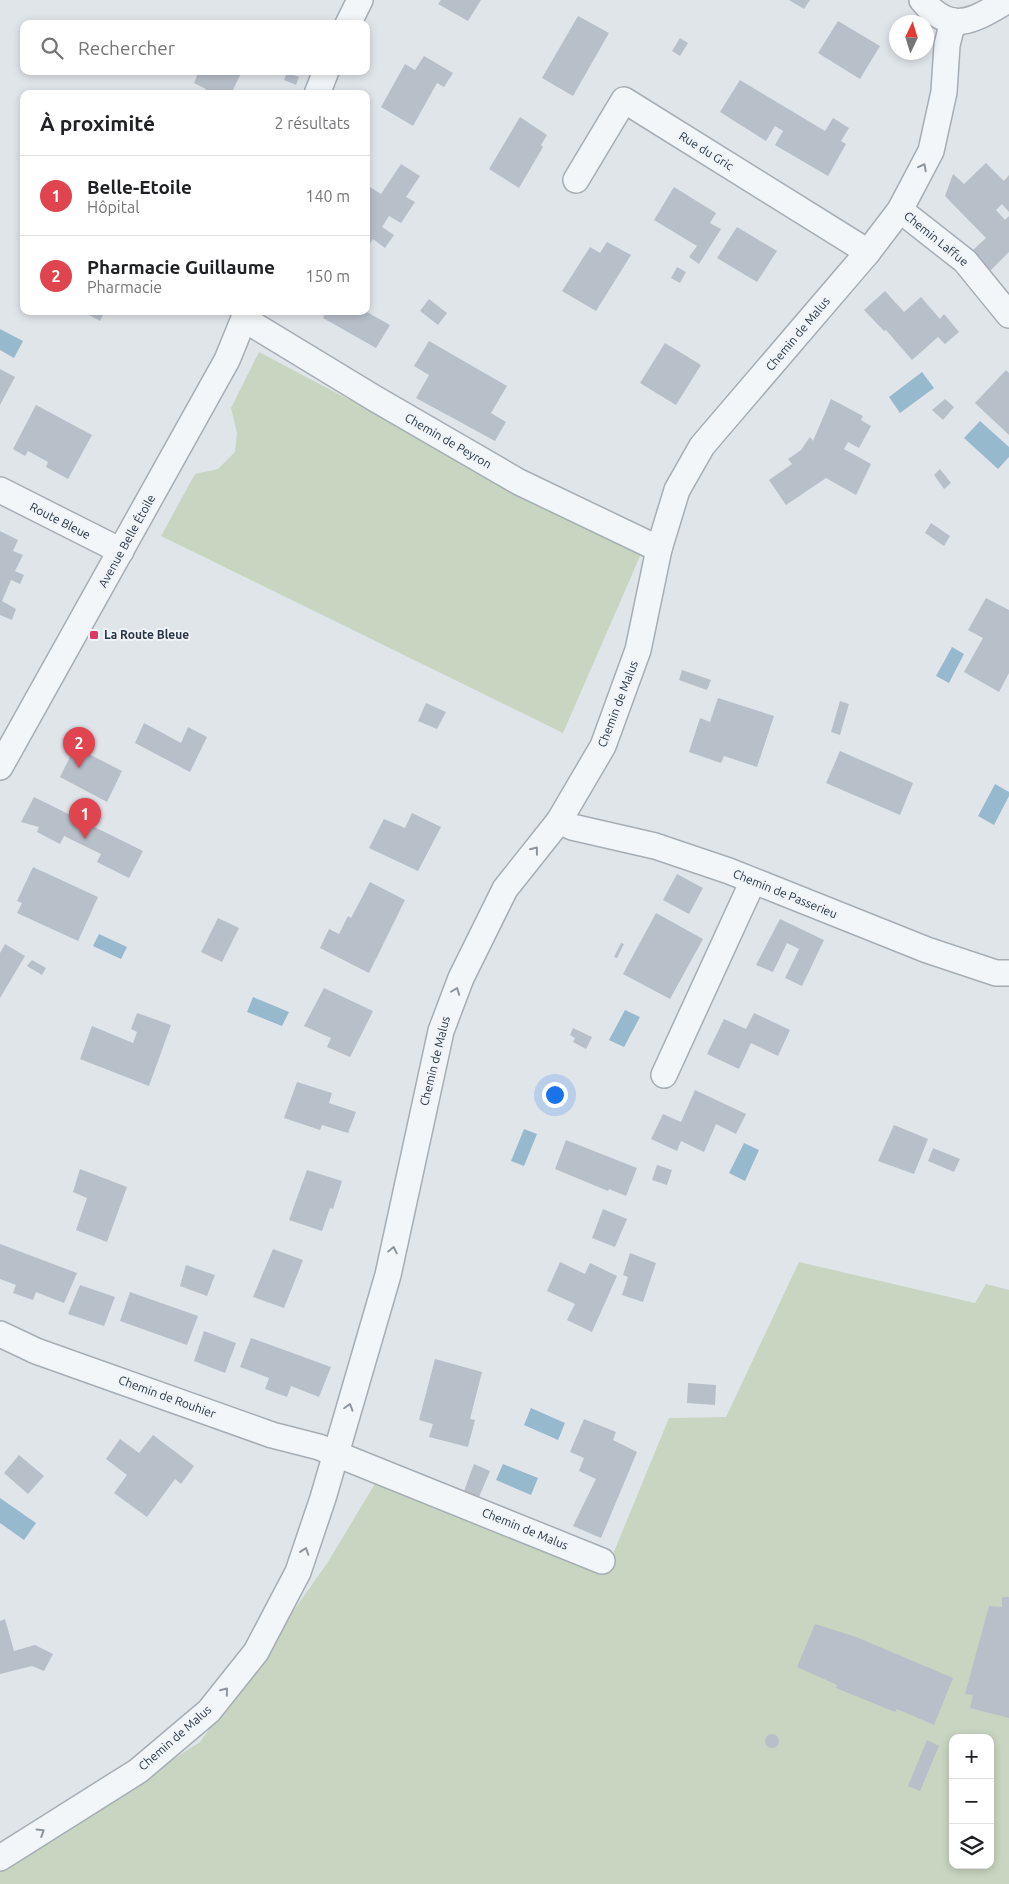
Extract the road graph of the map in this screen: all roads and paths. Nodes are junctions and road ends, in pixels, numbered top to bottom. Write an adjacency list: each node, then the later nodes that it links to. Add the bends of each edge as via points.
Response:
1 (360, 0): 4 (street)
2 (922, 0): 5 (street, via 936,14)
3 (1008, 0): 5 (street, via 973,19)
4 (350, 20)
5 (953, 21): 9 (street, Chemin de Malus, one-way to 5, via 932,151)
6 (324, 75): 7 (street)
7 (319, 90)
8 (576, 180): 10 (street, Rue du Gric, via 624,100)
9 (900, 210): 10 (street, Chemin de Malus); 12 (street, Chemin Laffue, via 965,261)
10 (868, 252): 14 (street, Chemin de Malus, via 702,446 677,490)
11 (245, 315): 14 (street, Chemin de Peyron, via 374,398 519,482); 15 (street, Avenue Belle Étoile, via 228,360)
12 (1009, 315)
13 (0, 490): 15 (street, Route Bleue)
14 (659, 550): 17 (street, Chemin de Malus, via 638,650 603,746)
15 (121, 552): 16 (street, Avenue Belle Étoile)
16 (0, 767)
17 (559, 820): 18 (street, Chemin de Passerieu, via 655,846); 22 (street, Chemin de Malus, one-way to 17, via 388,1275 440,1031 461,978 505,889)
18 (753, 881): 19 (street, Chemin de Passerieu, via 927,950 996,973); 20 (street)
19 (1009, 973)
20 (664, 1075)
21 (0, 1334): 22 (street, Chemin de Rouhier, via 36,1351 272,1435)
22 (336, 1453): 23 (street, Chemin de Malus); 24 (street, Chemin de Malus, one-way to 22, via 138,1771 209,1711 256,1652 298,1572)
23 (602, 1561)
24 (0, 1858)

